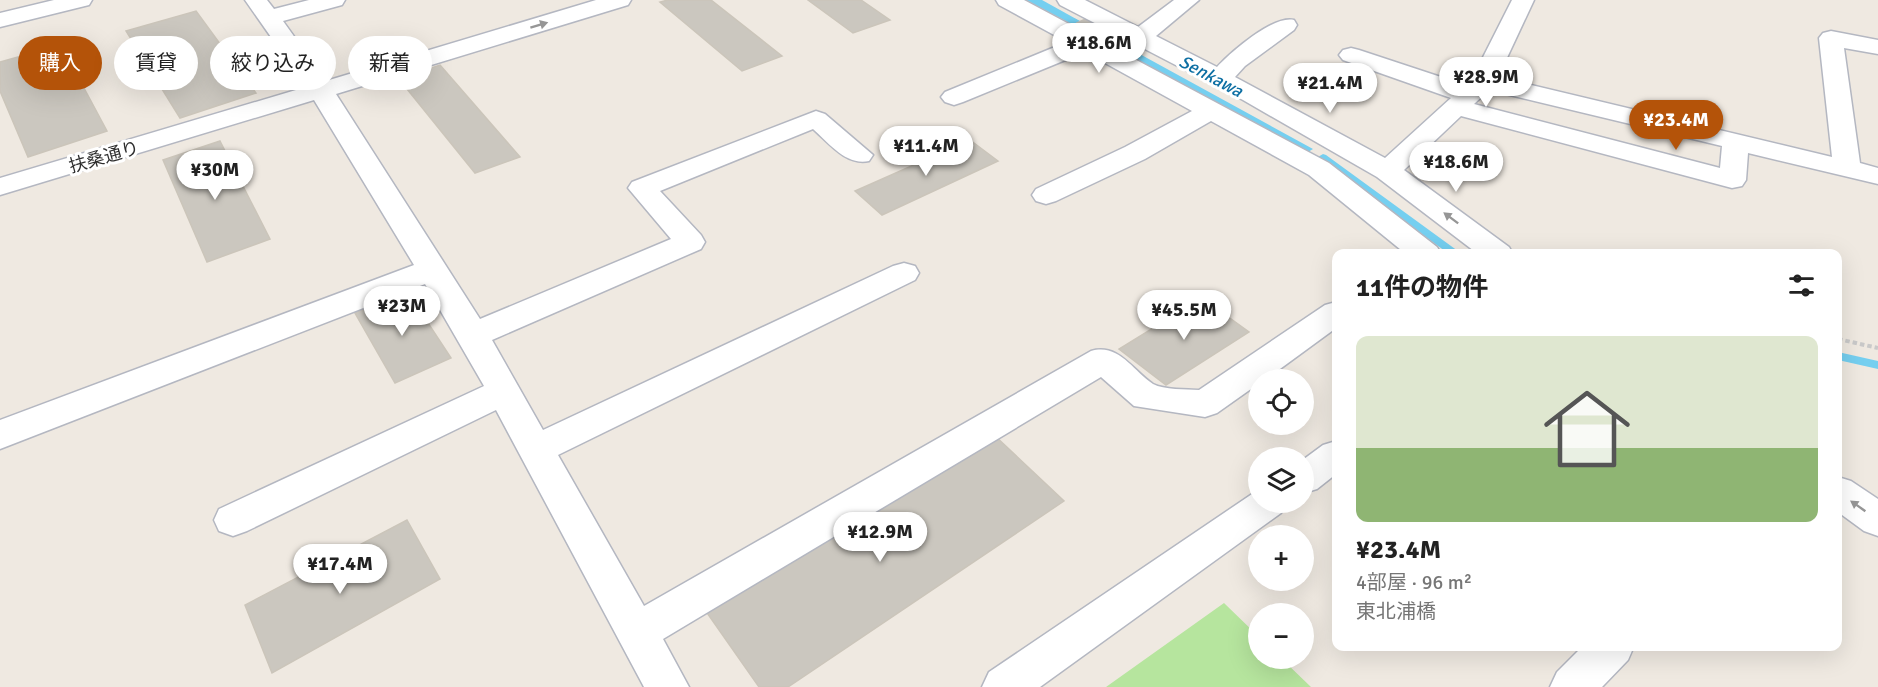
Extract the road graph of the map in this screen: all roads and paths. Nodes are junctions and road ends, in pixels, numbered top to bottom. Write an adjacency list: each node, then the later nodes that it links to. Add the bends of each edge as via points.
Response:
1 (81, 0): 9 (street)
2 (334, 0): 8 (street)
3 (620, 0): 16 (street, 扶桑通り, one-way to 3)
4 (1007, 0): 11 (street)
5 (1068, 0): 11 (street)
6 (1188, 0): 12 (street)
7 (1523, 0): 17 (street)
8 (262, 9): 16 (street)
9 (0, 20)
10 (1286, 25): 15 (street, via 1236,62)
11 (1090, 32): 12 (street); 18 (street); 19 (street)
12 (1140, 37): 15 (street)
13 (1878, 47): 24 (street, via 1832,38)
14 (1351, 55): 17 (street)
15 (1220, 79): 21 (street)
16 (322, 92): 27 (street, 扶桑通り); 31 (street)
17 (1469, 94): 20 (street); 20 (street, via 1732,180); 25 (street)
18 (954, 97)
19 (1212, 110): 23 (street); 28 (street, via 1135,153)
20 (1736, 142): 24 (street)
21 (1339, 144): 23 (street); 25 (street)
22 (859, 155): 34 (street, via 816,119 642,188 690,243)
23 (1307, 163): 29 (street)
24 (1847, 170): 26 (street)
25 (1387, 171): 30 (street, one-way to 25)
26 (1878, 176)
27 (0, 187)
28 (1046, 195)
29 (1419, 249)
30 (1491, 249)
31 (431, 270): 34 (street); 38 (street)
32 (904, 273): 39 (street)
33 (1332, 316): 46 (street, via 1205,404 1146,397 1103,360)
34 (473, 335): 37 (street)
35 (1842, 340): 36 (path)
36 (1878, 348)
37 (504, 391): 39 (street); 44 (street)
38 (0, 435)
39 (536, 449): 46 (street)
40 (1332, 458): 41 (street)
41 (1314, 471)
42 (1842, 495): 45 (street, one-way to 42)
43 (1252, 513): 49 (street)
44 (233, 520)
45 (1878, 520)
46 (635, 633): 48 (street)
47 (1608, 651): 50 (street)
48 (667, 687)
49 (1004, 687)
50 (1572, 687)

